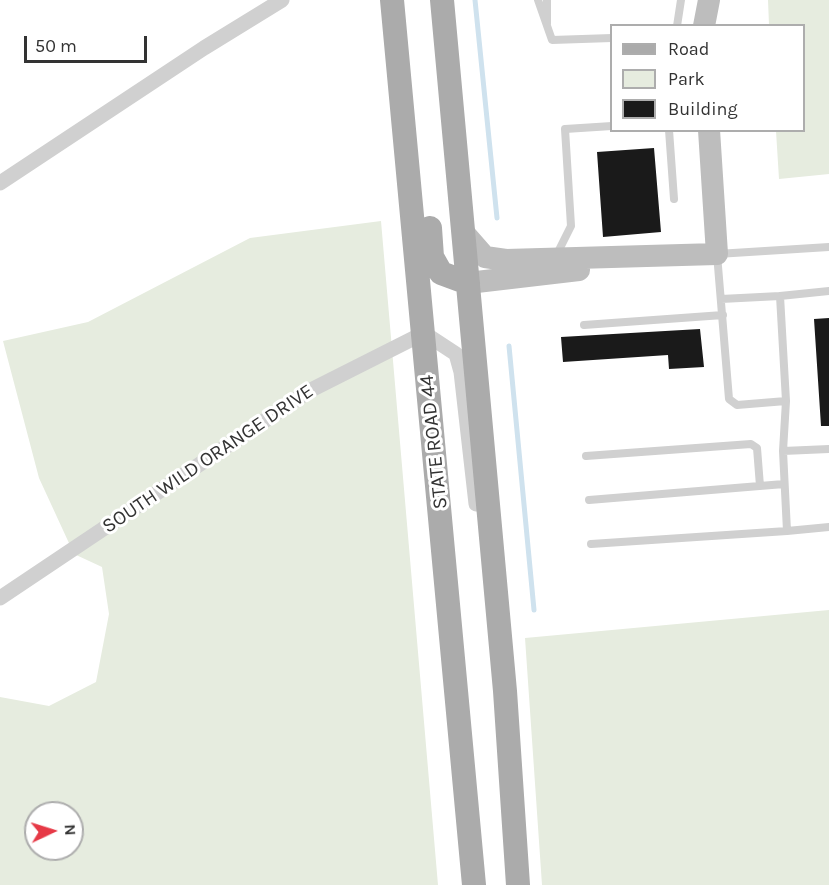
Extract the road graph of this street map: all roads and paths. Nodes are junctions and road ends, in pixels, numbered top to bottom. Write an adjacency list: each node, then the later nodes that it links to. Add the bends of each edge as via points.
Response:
1 (282, 0): 16 (street)
2 (392, 0): 29 (main road, STATE ROAD 44)
3 (400, 0): 23 (main road, via 412,40 432,257 441,273)
4 (442, 0): 18 (main road)
5 (538, 0): 11 (lane)
6 (547, 0): 11 (lane)
7 (681, 0): 9 (lane)
8 (709, 0): 10 (street)
9 (677, 24)
10 (704, 24)
11 (547, 28): 12 (lane, via 552,40 558,41)
12 (610, 38)
13 (610, 126): 22 (lane, via 565,129 571,226)
14 (669, 132): 17 (lane)
15 (709, 132): 20 (street)
16 (0, 183)
17 (674, 199)
18 (464, 233): 22 (street, via 485,257); 23 (main road)
19 (829, 247): 20 (lane)
20 (717, 254): 21 (street); 26 (lane)
21 (642, 257): 22 (street); 23 (street, via 593,269)
22 (555, 258)
23 (468, 283): 41 (main road)
24 (829, 291): 25 (lane)
25 (780, 296): 26 (lane); 30 (lane)
26 (722, 299): 27 (lane)
27 (723, 315): 28 (lane); 30 (lane, via 729,399 737,405)
28 (584, 325)
29 (424, 333): 40 (street, SOUTH WILD ORANGE DRIVE, via 309,391); 41 (street, via 456,354 462,372 479,528); 42 (main road, STATE ROAD 44)
30 (786, 401): 32 (lane)
31 (829, 449): 32 (lane)
32 (783, 451): 34 (lane)
33 (586, 456): 35 (lane, via 751,444 757,448)
34 (784, 484): 35 (lane); 38 (lane)
35 (760, 486): 36 (lane)
36 (590, 500)
37 (829, 527): 38 (lane)
38 (787, 531): 39 (lane)
39 (591, 544)
40 (0, 598)
41 (504, 675): 43 (main road)
42 (474, 885)
43 (518, 885)

